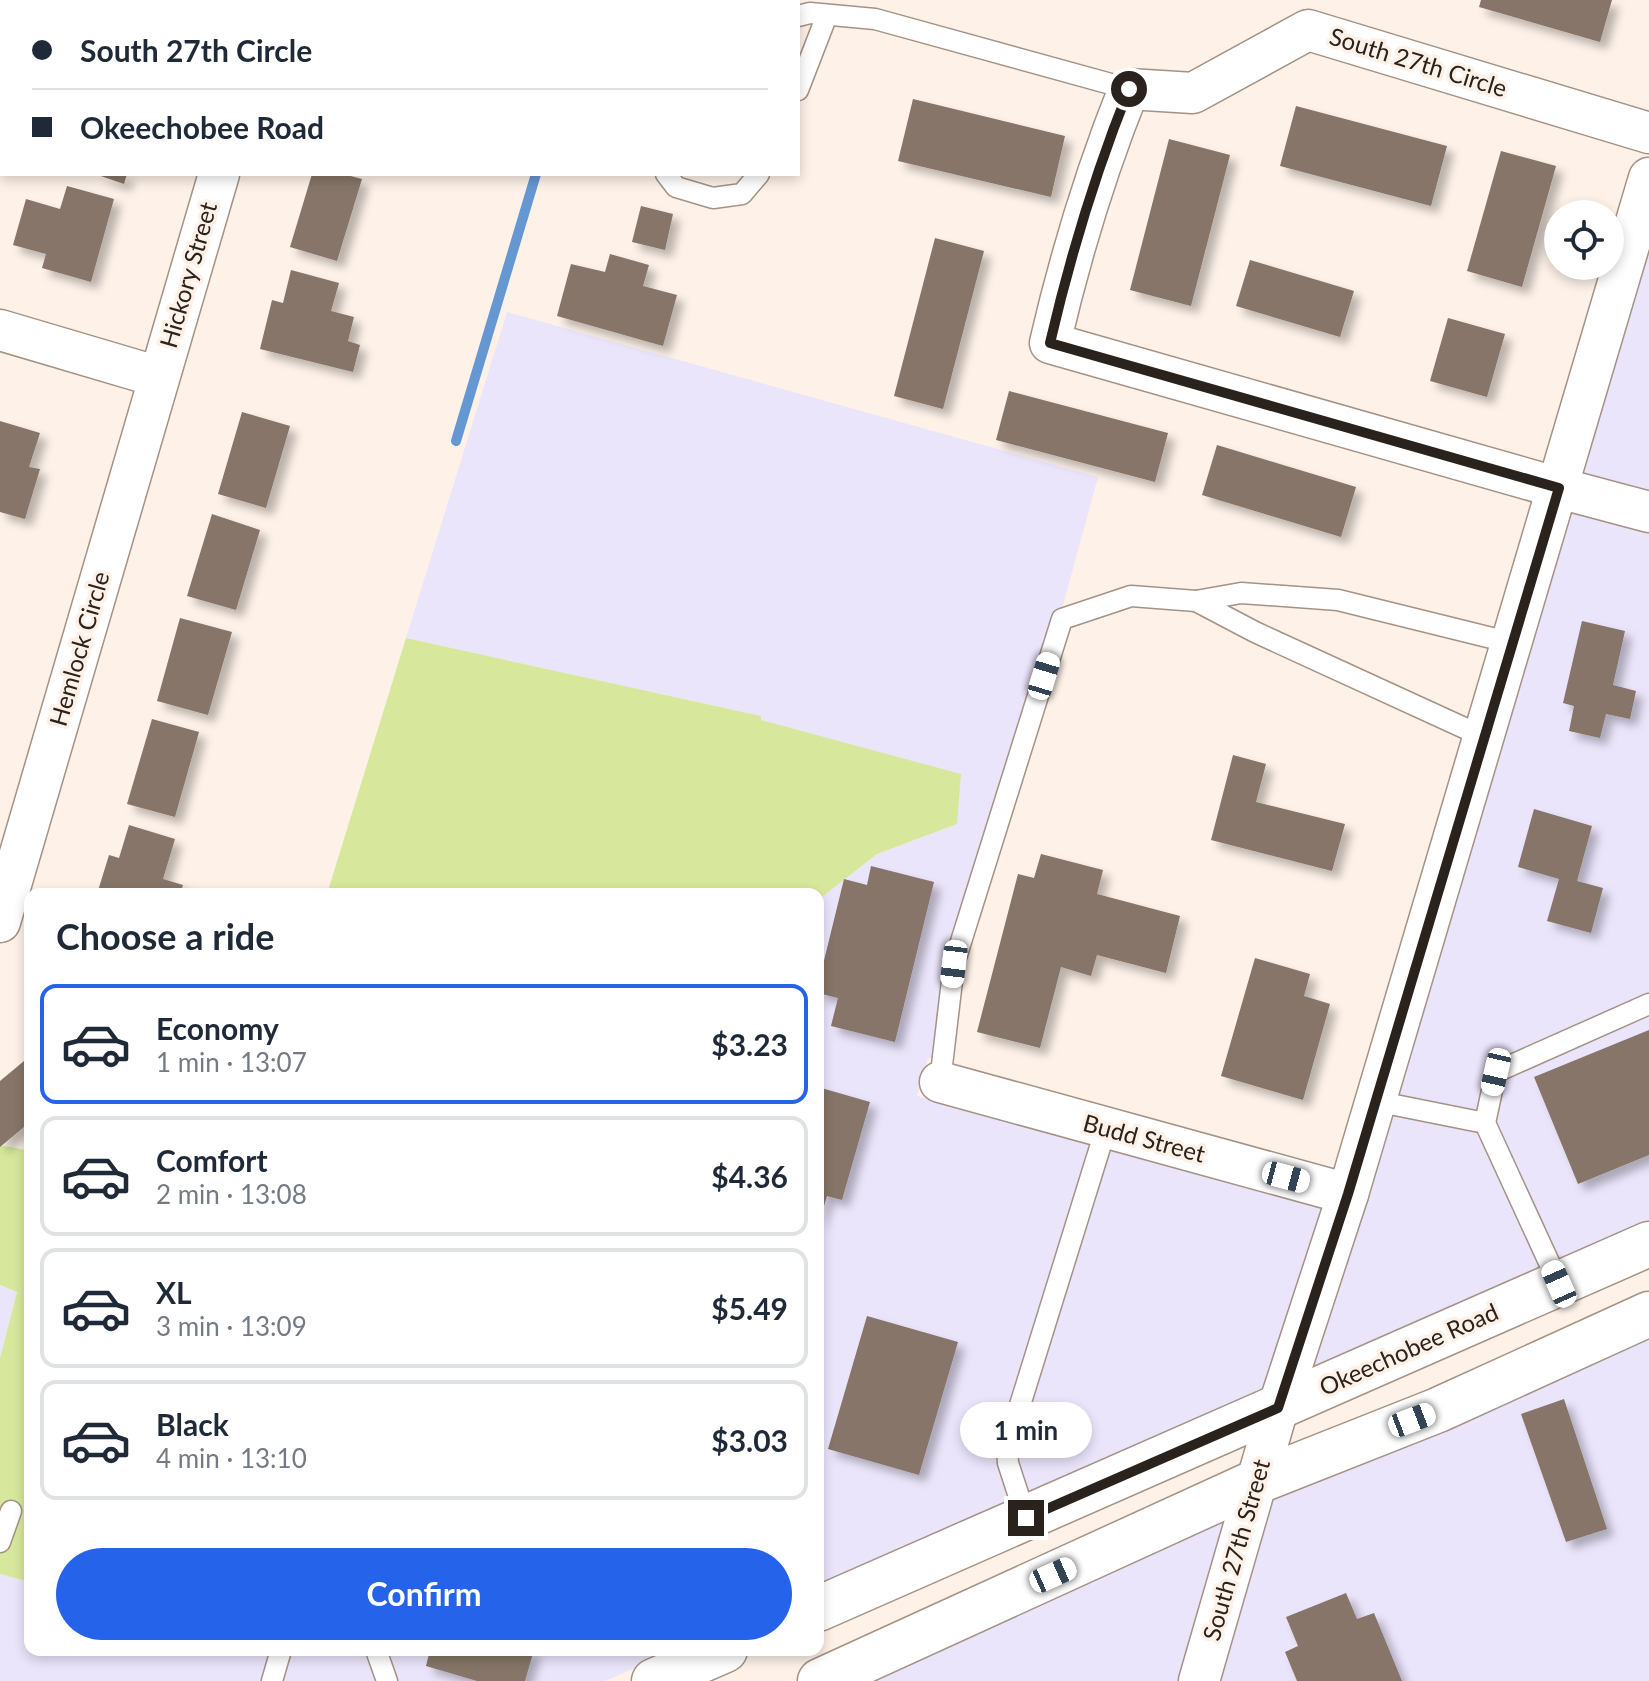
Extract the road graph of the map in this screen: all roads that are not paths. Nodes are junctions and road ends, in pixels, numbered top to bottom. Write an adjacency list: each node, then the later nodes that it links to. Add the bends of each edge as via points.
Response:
1 (827, 15): 2 (lane); 3 (lane); 4 (lane, via 875,19)
2 (800, 16)
3 (800, 85)
4 (1129, 89): 5 (street, South 27th Circle, via 1193,93 1308,30); 12 (street, via 1064,283 1050,343)
5 (1649, 133)
6 (218, 176): 11 (street, Hickory Street)
7 (668, 176): 8 (lane, via 676,187 713,198 742,194)
8 (757, 176)
9 (1649, 178): 12 (street, South 27th Street)
10 (0, 330): 11 (street)
11 (159, 377): 17 (street, Hemlock Circle)
12 (1559, 488): 13 (street); 15 (street, South 27th Street)
13 (1649, 512)
14 (1196, 601): 15 (lane, via 1241,593 1338,600); 16 (lane); 19 (lane, via 1131,596 1062,619 954,964)
15 (1512, 643): 16 (street, South 27th Street)
16 (1484, 737): 20 (street, South 27th Street)
17 (0, 922)
18 (1649, 1004): 21 (lane, via 1496,1072)
19 (940, 1082): 22 (street, Budd Street)
20 (1375, 1101): 21 (lane); 23 (street, South 27th Street)
21 (1485, 1123): 25 (lane)
22 (1106, 1128): 23 (street, Budd Street); 30 (lane, via 1007,1447)
23 (1348, 1194): 27 (street, South 27th Street)
24 (1649, 1244): 25 (main road, Okeechobee Road)
25 (1559, 1284): 27 (main road, Okeechobee Road)
26 (1649, 1314): 28 (main road, via 1438,1410)
27 (1278, 1408): 28 (street, South 27th Street); 30 (main road, Okeechobee Road)
28 (1256, 1482): 39 (main road); 40 (street, South 27th Street)
29 (11, 1511): 31 (lane)
30 (1026, 1518): 32 (main road, Okeechobee Road)
31 (0, 1542)
32 (824, 1606)
33 (279, 1656): 36 (lane)
34 (378, 1656): 37 (lane)
35 (711, 1656): 38 (main road)
36 (272, 1681)
37 (387, 1681)
38 (654, 1681)
39 (820, 1681)
40 (1199, 1681)

